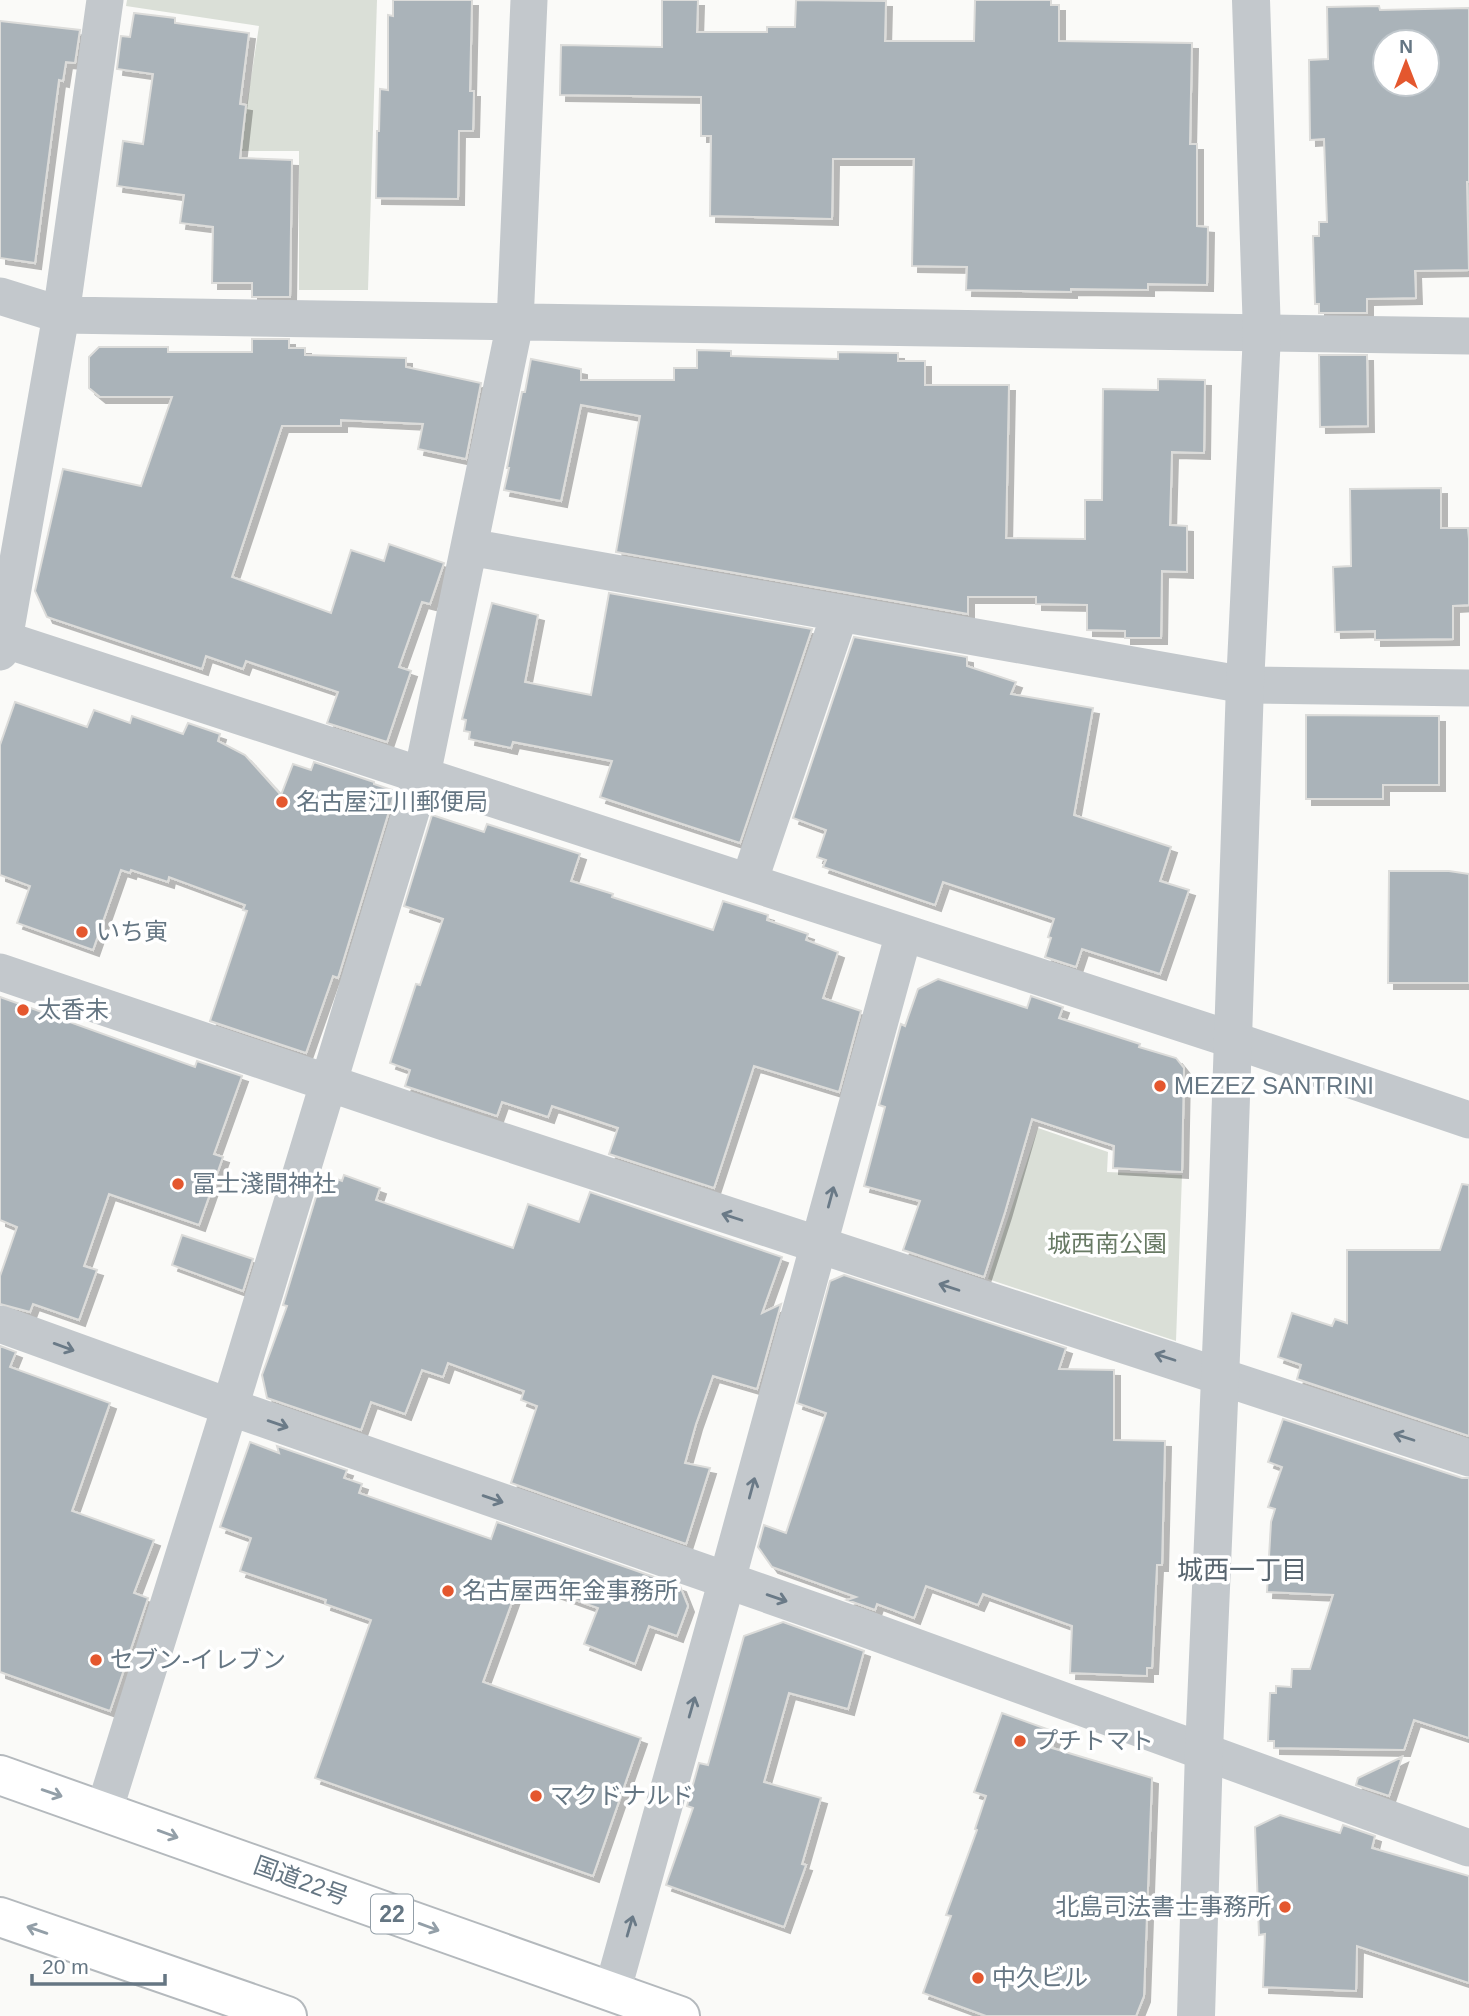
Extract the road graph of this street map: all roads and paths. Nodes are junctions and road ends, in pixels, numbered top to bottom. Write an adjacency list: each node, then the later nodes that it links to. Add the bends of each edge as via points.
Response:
1 (105, 0): 5 (street)
2 (529, 0): 6 (street)
3 (1251, 0): 7 (street)
4 (0, 296): 5 (street)
5 (61, 316): 6 (street); 11 (street)
6 (515, 323): 7 (street); 9 (street)
7 (1262, 334): 8 (street); 12 (street)
8 (1469, 336)
9 (469, 547): 10 (street); 14 (street)
10 (840, 613): 12 (street); 15 (street)
11 (1, 643): 14 (street)
12 (1245, 685): 13 (street); 18 (street)
13 (1469, 688)
14 (422, 775): 15 (street); 19 (street)
15 (749, 882): 16 (street)
16 (904, 933): 18 (street); 21 (street, one-way to 16)
17 (0, 972): 19 (street)
18 (1233, 1040): 20 (street); 23 (street)
19 (329, 1084): 21 (street, one-way to 19); 24 (street)
20 (1469, 1120)
21 (818, 1245): 23 (street, one-way to 21); 26 (street, one-way to 21)
22 (0, 1324): 24 (street, one-way to 24)
23 (1221, 1376): 25 (street, one-way to 23); 27 (street)
24 (230, 1407): 26 (street, one-way to 26); 29 (street)
25 (1469, 1458)
26 (727, 1580): 27 (street, one-way to 27); 32 (street, one-way to 26)
27 (1204, 1751): 30 (street); 35 (street)
28 (0, 1775): 29 (highway, 国道22号 / 22, one-way to 29)
29 (104, 1811): 32 (highway, 国道22号 / 22, one-way to 32)
30 (1469, 1848)
31 (0, 1917): 33 (highway, one-way to 31)
32 (612, 1992): 34 (highway, 国道22号 / 22)
33 (287, 2016)
34 (680, 2016)
35 (1196, 2016)

